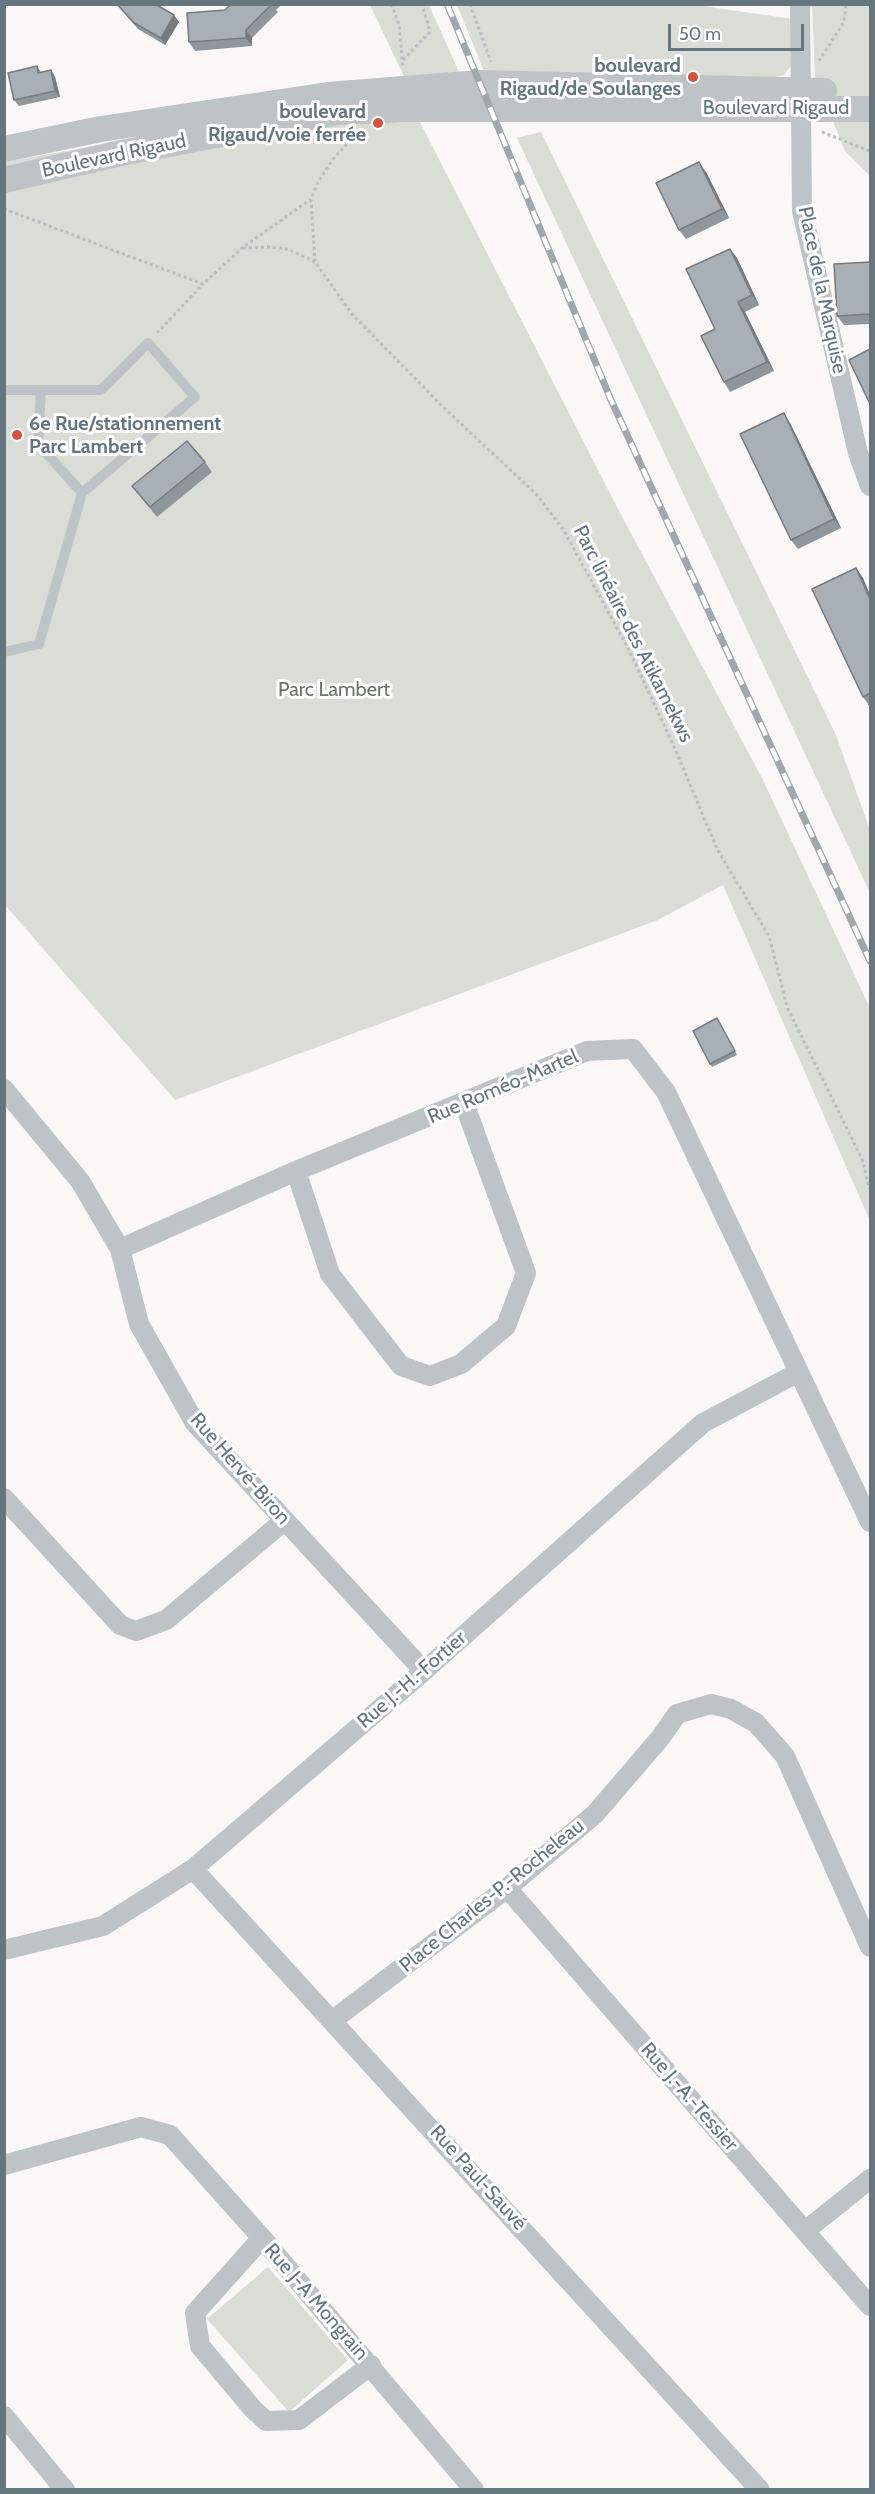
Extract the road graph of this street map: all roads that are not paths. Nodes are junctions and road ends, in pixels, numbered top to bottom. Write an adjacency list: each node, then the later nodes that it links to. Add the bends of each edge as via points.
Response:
1 (800, 4): 3 (street, Place de la Marquise)
2 (870, 92): 3 (street, Boulevard Rigaud)
3 (801, 99): 4 (street, Boulevard Rigaud); 5 (street, Boulevard Rigaud, via 403,109); 5 (street, Boulevard Rigaud, via 499,82 328,95); 10 (street, Place de la Marquise, via 802,211 858,453)
4 (870, 108)
5 (201, 126): 6 (street, Boulevard Rigaud, via 101,129); 7 (street, Boulevard Rigaud, via 121,153)
6 (4, 148)
7 (4, 180)
8 (4, 390): 9 (lane)
9 (41, 390): 11 (lane, via 38,444); 11 (lane, via 101,390 148,344 195,397)
10 (870, 486)
11 (82, 493): 12 (lane, via 39,644)
12 (4, 652)
13 (4, 1089): 16 (street, Rue Hervé-Biron, via 80,1181)
14 (464, 1103): 15 (street, Rue Roméo-Martel); 15 (street, via 526,1273 506,1326 461,1364 430,1376 400,1366 330,1274); 17 (street, Rue Roméo-Martel, via 587,1051 633,1049 666,1092)
15 (296, 1171): 16 (street, Rue Roméo-Martel)
16 (120, 1249): 19 (street, Rue Hervé-Biron, via 139,1324 195,1423)
17 (799, 1372): 20 (street, Rue Roméo-Martel); 21 (street, Rue J.-H.-Fortier, via 703,1423)
18 (4, 1497): 19 (street, via 120,1625 136,1631 166,1620)
19 (284, 1521): 21 (street, Rue Hervé-Biron)
20 (870, 1522)
21 (424, 1671): 22 (street, Rue J.-H.-Fortier)
22 (194, 1869): 25 (street, Rue J.-H.-Fortier, via 103,1926); 26 (street, Rue Paul-Sauvé)
23 (507, 1888): 24 (street, Place Charles-P.-Rocheleau, via 595,1814 677,1714 711,1704 731,1709 756,1723 785,1756); 26 (street, Place Charles-P.-Rocheleau); 29 (street, Rue J.-A.-Tessier)
24 (870, 1947)
25 (4, 1950)
26 (333, 2020): 36 (street, Rue Paul-Sauvé)
27 (4, 2165): 30 (street, Rue J-A Mongrain, via 141,2127 170,2135)
28 (870, 2179): 29 (street)
29 (805, 2231): 31 (street, Rue J.-A.-Tessier)
30 (262, 2238): 32 (street, Rue J-A Mongrain); 32 (street, Rue J-A Mongrain, via 195,2313 200,2346 254,2409 266,2421 299,2420)
31 (870, 2306)
32 (371, 2365): 35 (street, Rue J-A Mongrain)
33 (4, 2416): 34 (street)
34 (65, 2490)
35 (474, 2490)
36 (760, 2490)

